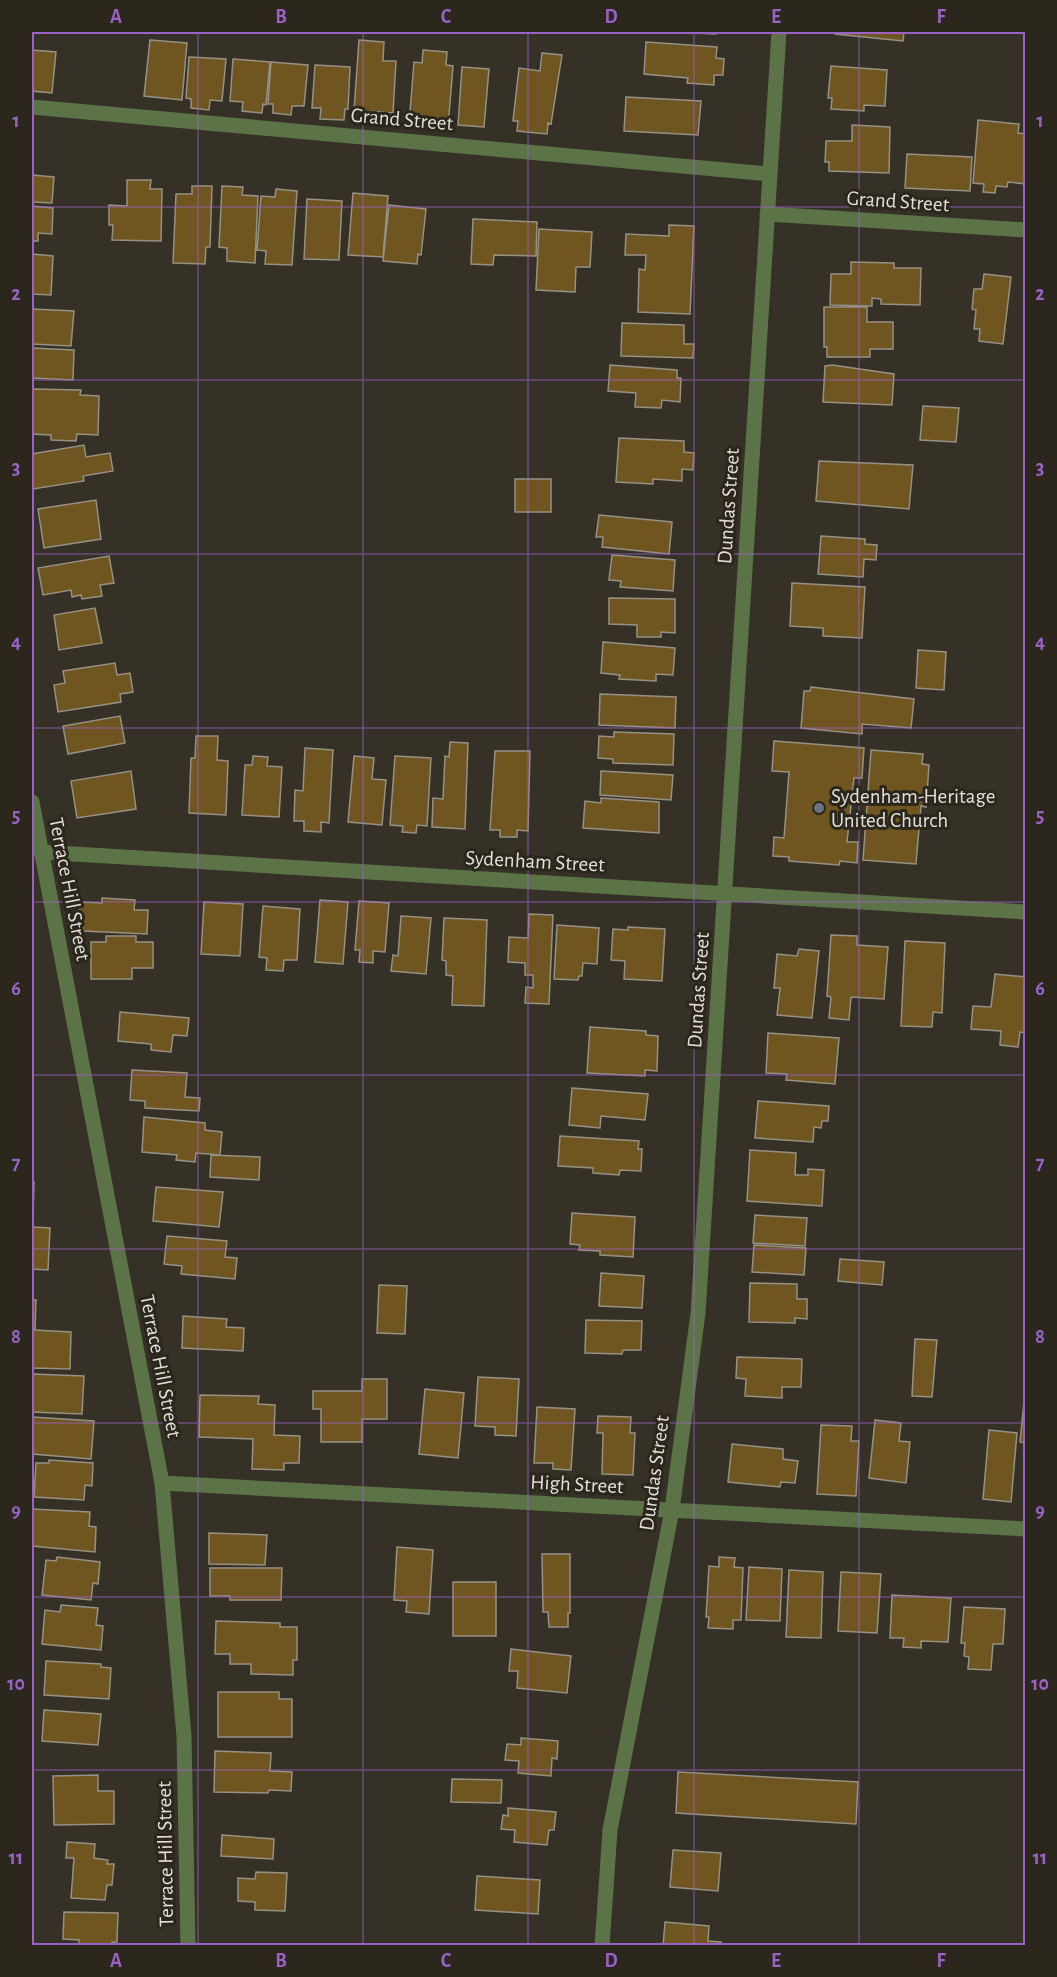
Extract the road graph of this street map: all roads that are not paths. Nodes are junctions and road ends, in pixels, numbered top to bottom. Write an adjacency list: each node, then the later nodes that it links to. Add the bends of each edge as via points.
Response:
1 (779, 32): 3 (street, Dundas Street)
2 (32, 107): 3 (street, Grand Street)
3 (769, 174): 4 (street, Dundas Street)
4 (767, 214): 5 (street, Grand Street); 8 (street, Dundas Street)
5 (1026, 230)
6 (32, 802): 7 (street, Terrace Hill Street)
7 (41, 852): 8 (street, Sydenham Street); 10 (street, Terrace Hill Street)
8 (725, 893): 9 (street, Sydenham Street); 11 (street, Dundas Street, via 698,1313)
9 (1026, 912)
10 (162, 1483): 11 (street, High Street); 13 (street, Terrace Hill Street, via 184,1736)
11 (672, 1510): 12 (street, High Street); 14 (street, Dundas Street, via 610,1830)
12 (1026, 1529)
13 (188, 1946)
14 (603, 1946)

